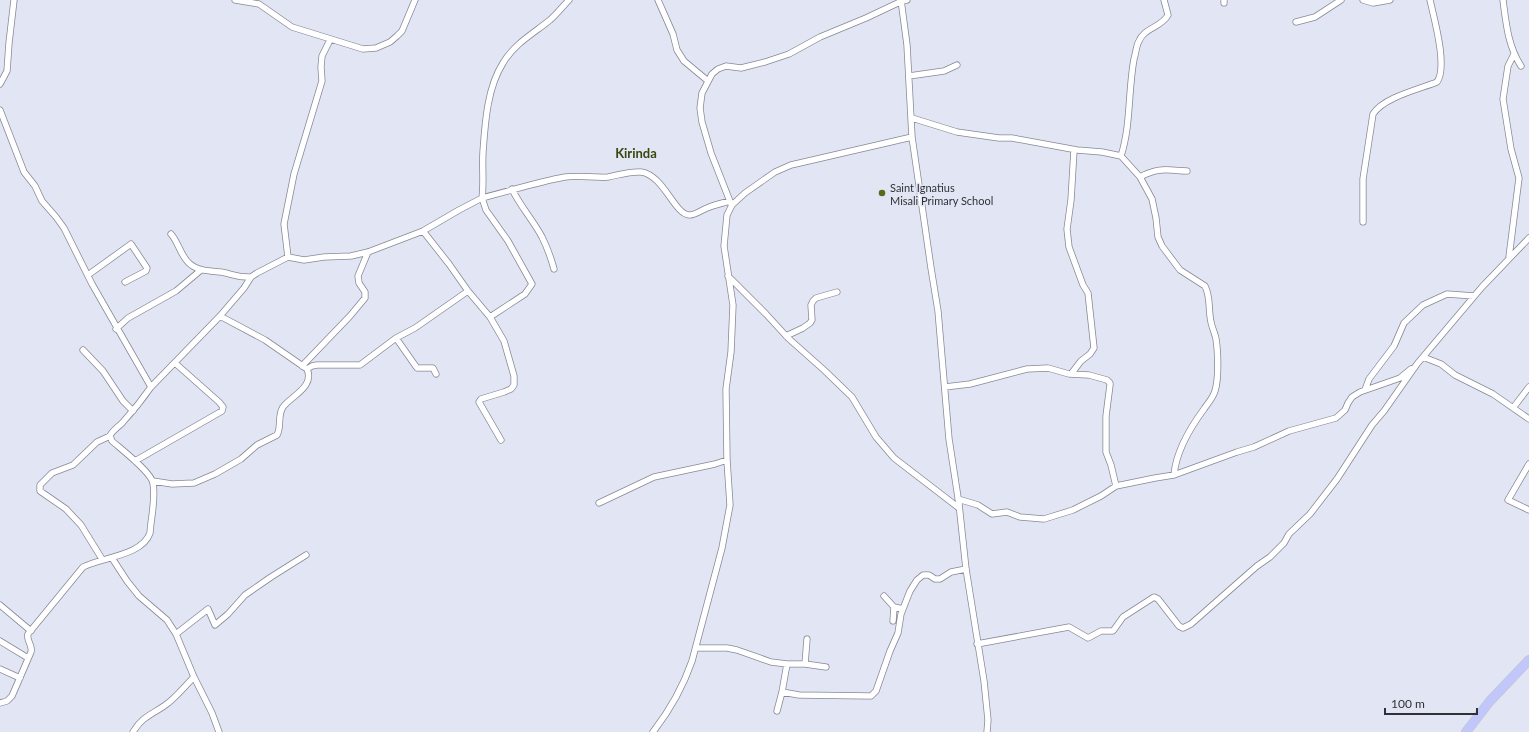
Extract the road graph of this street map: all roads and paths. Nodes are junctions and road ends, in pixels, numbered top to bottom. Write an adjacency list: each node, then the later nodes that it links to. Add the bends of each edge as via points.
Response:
1 (14, 0): 20 (street, via 7,71)
2 (235, 0): 14 (street, via 262,5 287,25)
3 (415, 0): 14 (street, via 402,31 390,42 376,48 363,49)
4 (570, 0): 29 (street, via 514,50 503,62 496,76 491,92 483,153)
5 (658, 0): 19 (street, via 674,34 677,50 684,61)
6 (903, 0): 18 (street); 19 (street, via 820,37 789,54 741,68 722,67 712,74)
7 (1164, 0): 25 (street, via 1168,15 1165,21 1144,34 1137,45 1131,73 1127,136)
8 (1341, 0): 13 (street, via 1314,17)
9 (1363, 0): 10 (street, via 1373,3)
10 (1390, 0)
11 (1430, 0): 31 (street, via 1441,61 1440,78 1437,82 1392,99 1373,114 1363,179)
12 (1503, 0): 15 (street, via 1507,33)
13 (1296, 22)
14 (330, 40): 36 (street, via 322,56 322,81 294,174 284,224)
15 (1514, 54): 17 (street); 37 (street, via 1508,66 1503,99 1511,149 1519,178)
16 (957, 65): 18 (street, via 944,71)
17 (1521, 66)
18 (909, 76): 22 (street)
19 (708, 81): 30 (street, via 702,94 702,122)
20 (0, 84)
21 (0, 110): 40 (street, via 24,172 42,201 64,228)
22 (912, 118): 23 (street); 24 (street, via 957,132 1012,138)
23 (912, 137): 30 (street, via 791,165 775,172); 61 (street, via 938,311)
24 (1074, 150): 25 (street); 58 (street, via 1067,229 1069,247 1088,293 1094,348)
25 (1121, 156): 27 (street)
26 (1186, 171): 27 (street, via 1158,169)
27 (1140, 177): 71 (street, via 1152,199 1158,237 1162,246 1180,270 1205,286 1207,290 1210,300 1209,315 1216,337 1216,389 1183,444)
28 (512, 189): 29 (street); 30 (street, via 566,177 607,177 642,172 657,180 686,215); 38 (street, via 542,237)
29 (482, 198): 32 (street); 48 (street, via 486,210 508,240 532,284 525,294)
30 (731, 203): 42 (street, via 727,215 724,246)
31 (1363, 222)
32 (423, 231): 35 (street); 44 (street)
33 (171, 234): 39 (street, via 186,260)
34 (1529, 238): 37 (street)
35 (368, 252): 36 (street, via 304,260); 56 (street, via 358,276 359,283 366,292 365,298)
36 (288, 256): 41 (street)
37 (1509, 257): 46 (street)
38 (554, 269)
39 (201, 270): 41 (street, via 242,278); 49 (street, via 176,291 128,318)
40 (88, 275): 43 (street, via 133,244 147,268); 49 (street)
41 (251, 276): 47 (street)
42 (728, 276): 50 (street); 68 (street, via 733,305 726,389)
43 (125, 282)
44 (468, 291): 48 (street); 51 (street, via 415,328)
45 (836, 292): 50 (street, via 816,298 812,305 810,323)
46 (1474, 296): 53 (street); 62 (street, via 1446,294 1423,305 1404,323 1394,346 1369,379)
47 (220, 316): 54 (street); 56 (street, via 265,340)
48 (490, 317): 67 (street, via 504,341 514,376 511,389 479,400)
49 (116, 328): 59 (street)
50 (786, 336): 76 (street, via 852,397 876,437 894,458)
51 (396, 338): 56 (street, via 360,365 317,365); 57 (street, via 417,368 433,368)
52 (83, 350): 64 (street, via 103,371)
53 (1423, 357): 55 (street); 63 (street, via 1441,364 1455,376 1493,394)
54 (175, 363): 59 (street); 69 (street, via 219,402 223,407 222,411)
55 (1417, 364): 62 (street, via 1400,378); 91 (street, via 1310,514 1270,557 1191,624 1183,628 1179,626 1154,597 1123,617 1113,631 1101,631 1088,638 1069,627)
56 (304, 368): 72 (street, via 309,376 305,386 282,408 279,431 273,438 257,445 241,459 194,483 172,484)
57 (436, 374)
58 (1071, 374): 61 (street, via 1048,368 1027,369); 73 (street, via 1089,375 1110,383 1106,416 1106,452)
59 (151, 387): 64 (street)
60 (1529, 387): 63 (street)
61 (945, 388): 74 (street)
62 (1365, 390): 71 (street, via 1352,398 1345,410 1336,418 1289,431 1254,447)
63 (1513, 408): 65 (street)
64 (133, 411): 66 (street)
65 (1529, 419)
66 (110, 436): 69 (street, via 112,441); 80 (street, via 97,442 73,465 52,473 39,488 66,509 81,525)
67 (501, 440)
68 (727, 460): 75 (street, via 654,477); 92 (street, via 729,514)
69 (135, 461): 72 (street)
70 (1529, 464): 77 (street, via 1508,500)
71 (1174, 475): 73 (street)
72 (153, 481): 79 (street, via 154,496 148,538 140,546)
73 (1116, 486): 74 (street, via 1074,510 1044,519 1020,517 1007,512 992,514 978,505)
74 (958, 499): 76 (street)
75 (599, 503)
76 (959, 508): 81 (street)
77 (1529, 510)
78 (306, 555): 88 (street, via 245,595 215,625 208,609)
79 (112, 558): 80 (street); 88 (street, via 139,596 167,620)
80 (102, 560): 87 (street, via 92,562 83,568)
81 (966, 568): 85 (street, via 951,572 940,579 923,575 910,591); 91 (street)
82 (884, 596): 84 (street)
83 (0, 605): 87 (street)
84 (894, 607): 85 (street); 86 (street)
85 (903, 608): 101 (street, via 898,633 876,691 871,696 799,695)
86 (893, 621)
87 (31, 631): 93 (street, via 27,638 32,648)
88 (176, 634): 99 (street)
89 (807, 640): 96 (street)
90 (0, 641): 93 (street)
91 (978, 644): 107 (street, via 988,720)
92 (696, 648): 95 (street, via 727,648 771,662); 106 (street, via 673,705)
93 (28, 658): 100 (street)
94 (1529, 660): 108 (main road, via 1490,701)
95 (788, 664): 96 (street); 101 (street)
96 (805, 664): 97 (street)
97 (826, 667)
98 (0, 669): 100 (street)
99 (194, 677): 104 (street, via 165,706 147,716); 105 (street)
100 (20, 678): 102 (street, via 10,699)
101 (782, 692): 103 (street)
102 (0, 703)
103 (777, 711)
104 (133, 732)
105 (219, 732)
106 (653, 732)
107 (987, 732)
108 (1466, 732)

